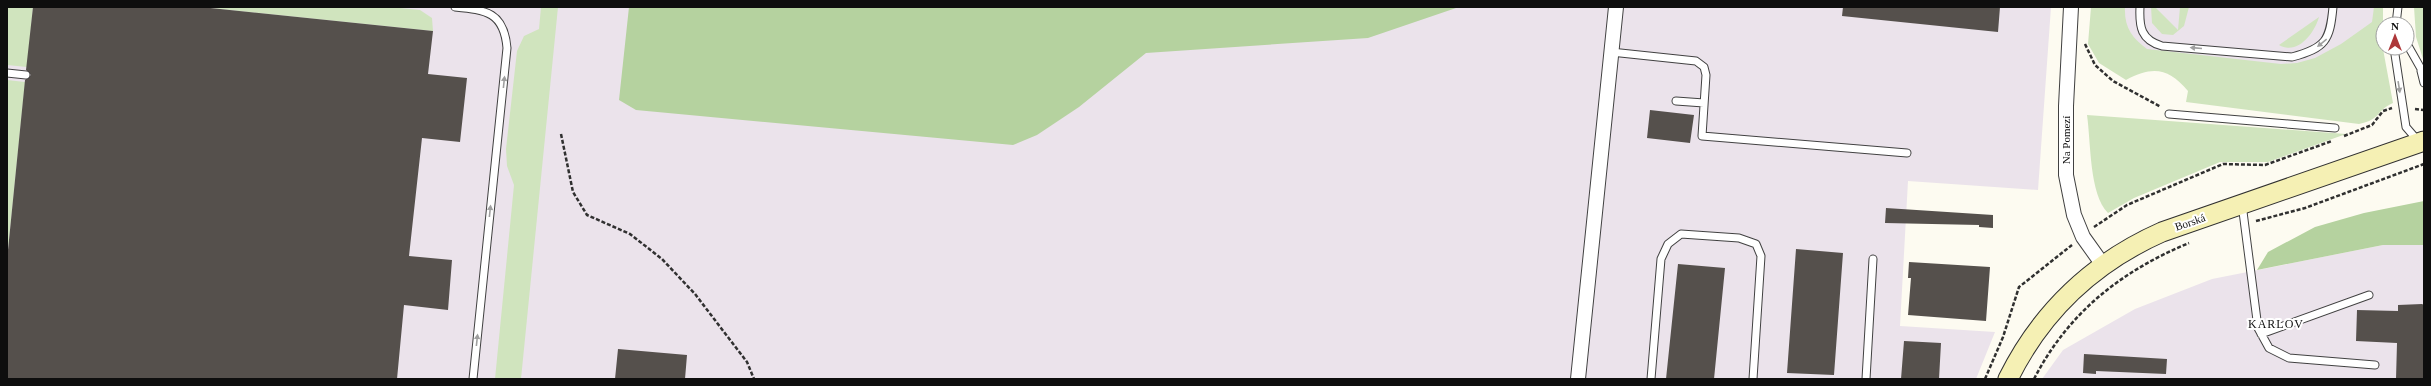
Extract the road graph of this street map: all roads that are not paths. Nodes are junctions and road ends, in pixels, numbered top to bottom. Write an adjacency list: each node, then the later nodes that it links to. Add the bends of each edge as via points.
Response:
1 (455, 7): 25 (lane, one-way to 1, via 507,48 502,27 492,14)
2 (1616, 7): 6 (street)
3 (2071, 7): 21 (street, Na Pomezí, via 2066,106 2066,175 2072,209 2083,237)
4 (2140, 7): 5 (lane, one-way to 4, via 2328,38 2304,54 2292,57 2152,43 2141,30)
5 (2333, 7)
6 (1611, 52): 14 (lane, via 1696,61 1704,67 1706,75); 26 (street)
7 (2395, 56): 17 (lane, one-way to 17, via 2406,127)
8 (2413, 56): 9 (lane)
9 (2422, 72): 12 (lane)
10 (7, 73): 11 (lane)
11 (26, 75)
12 (2424, 83)
13 (1676, 101): 14 (lane)
14 (1704, 103): 18 (lane, via 1702,136)
15 (2169, 114): 16 (lane)
16 (2335, 128)
17 (2422, 139): 19 (street, Borská)
18 (1907, 153)
19 (2242, 204): 21 (street, Borská, via 2162,232); 23 (lane, via 2258,328)
20 (1873, 259): 29 (lane)
21 (2102, 265): 30 (street, Borská, via 2070,291 2043,321)
22 (2369, 295): 23 (lane)
23 (2261, 334): 24 (lane, via 2269,348 2289,358)
24 (2375, 365)
25 (473, 379)
26 (1578, 379)
27 (1651, 379): 28 (lane, via 1661,259 1668,244 1681,234 1740,238 1756,244 1761,256)
28 (1753, 379)
29 (1866, 379)
30 (2008, 379)

